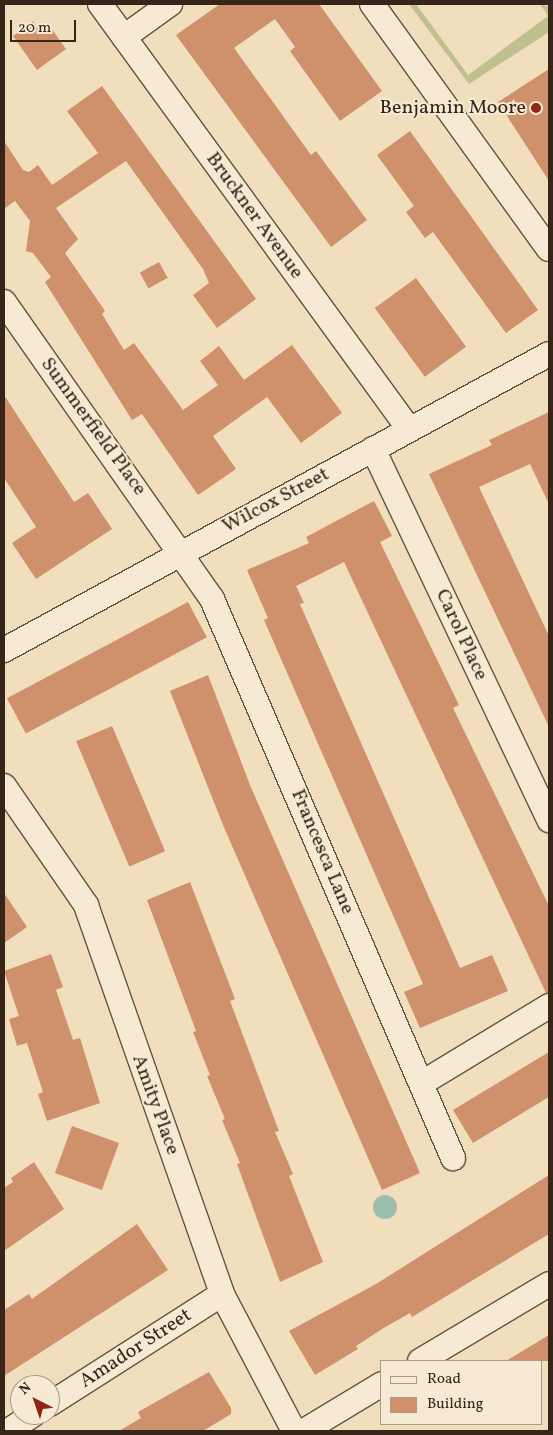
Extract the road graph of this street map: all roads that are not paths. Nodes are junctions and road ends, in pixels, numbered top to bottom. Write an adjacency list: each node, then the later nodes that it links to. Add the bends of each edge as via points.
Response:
1 (100, 4): 4 (street, Bruckner Avenue)
2 (170, 4): 4 (street)
3 (372, 4): 5 (street)
4 (124, 37): 8 (street, Bruckner Avenue)
5 (549, 249)
6 (4, 302): 10 (street, Summerfield Place)
7 (549, 354): 8 (street, Wilcox Street)
8 (409, 429): 9 (street, Wilcox Street)
9 (373, 449): 10 (street, Wilcox Street); 13 (street, Carol Place)
10 (182, 551): 11 (street, Wilcox Street); 15 (street, Francesca Lane, via 212,599)
11 (4, 650)
12 (4, 786): 18 (street, Amity Place, via 86,905)
13 (549, 820)
14 (549, 1006): 15 (street)
15 (422, 1083): 16 (street, Francesca Lane)
16 (453, 1158)
17 (549, 1284): 19 (street)
18 (222, 1294): 21 (street, Amador Street); 22 (street, Amity Place)
19 (422, 1360)
20 (380, 1385): 23 (street)
21 (60, 1398)
22 (294, 1431)
23 (304, 1431)

